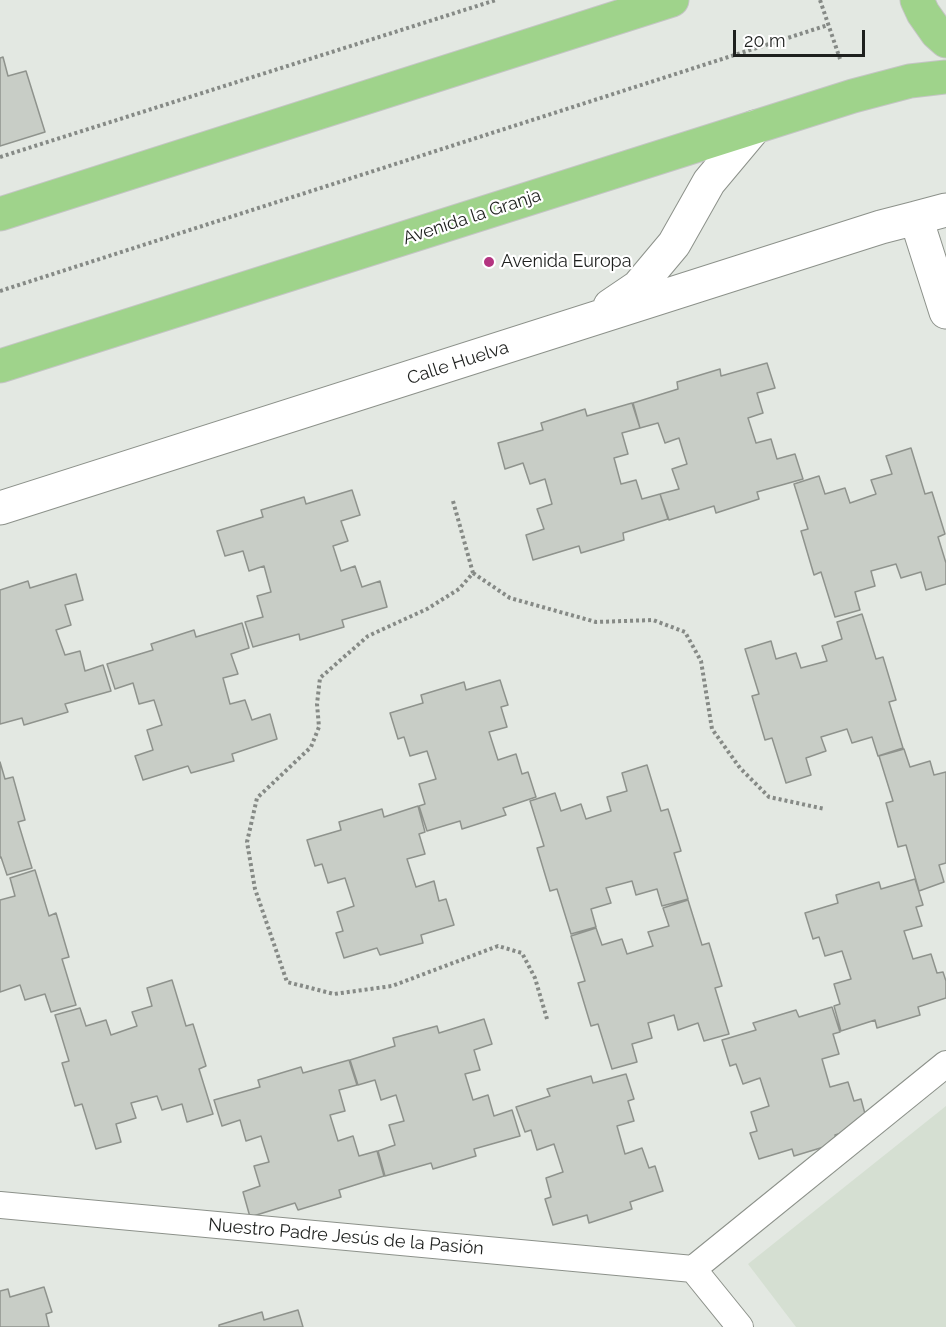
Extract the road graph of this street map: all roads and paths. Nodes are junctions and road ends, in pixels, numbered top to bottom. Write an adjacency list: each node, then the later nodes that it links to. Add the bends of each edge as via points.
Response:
1 (496, 0): 10 (path)
2 (672, 0): 11 (main road)
3 (820, 0): 5 (path)
4 (917, 0): 6 (main road, via 923,14)
5 (828, 25): 8 (path); 13 (path)
6 (946, 41)
7 (946, 77): 8 (main road, Avenida la Granja, via 910,81)
8 (853, 96): 9 (main road, Avenida la Granja)
9 (755, 127): 15 (street, via 709,182 674,244 638,287); 16 (main road, Avenida la Granja)
10 (0, 158)
11 (0, 214)
12 (931, 214): 14 (street, Calle Huelva); 15 (street, Calle Huelva)
13 (0, 291)
14 (946, 312)
15 (589, 321): 18 (street, Calle Huelva)
16 (0, 366)
17 (453, 501): 19 (path)
18 (0, 508)
19 (473, 573): 20 (path, via 510,598 585,619 653,620 685,632 701,661 712,729 740,768 770,797); 21 (path, via 459,589 427,609 368,636 320,678 319,727 311,747 257,798 247,842 255,889 287,982 334,994 392,987 498,946 522,953 535,978)
20 (825, 809)
21 (547, 1019)
22 (946, 1064): 24 (street)
23 (0, 1205): 24 (street, Nuestro Padre Jesús de la Pasión)
24 (693, 1269): 25 (street)
25 (740, 1327)

